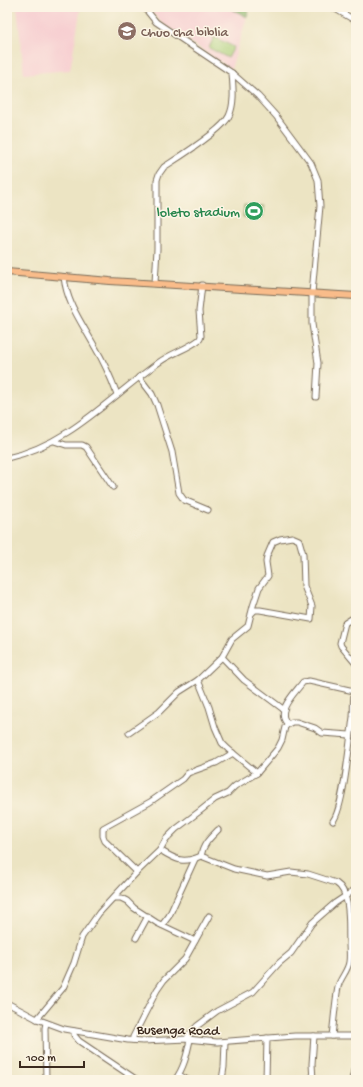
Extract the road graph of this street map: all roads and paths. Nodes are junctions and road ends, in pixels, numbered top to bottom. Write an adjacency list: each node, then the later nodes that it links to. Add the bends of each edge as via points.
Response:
1 (144, 7): 4 (street, via 156,22)
2 (332, 7): 3 (street)
3 (356, 21)
4 (232, 73): 7 (street, via 232,104 227,120 159,174); 9 (street, via 276,116 311,163 318,180 320,206)
5 (7, 272): 6 (main road)
6 (64, 277): 7 (main road); 12 (street, via 71,306 95,346)
7 (155, 283): 8 (main road)
8 (202, 285): 9 (main road); 11 (street, via 198,311 200,339 168,356)
9 (312, 293): 10 (main road); 13 (street, via 312,324 318,362)
10 (356, 296)
11 (139, 377): 12 (street); 17 (street, via 157,405 172,452 179,493 184,500)
12 (117, 394): 14 (street)
13 (316, 397)
14 (54, 441): 15 (street); 16 (street, via 66,446 86,447)
15 (7, 458)
16 (113, 487)
17 (208, 510)
18 (251, 614): 18 (street, via 255,610 260,610 311,619 312,606 304,586 304,554 297,538 273,542 266,562 268,576 259,588); 20 (street, via 248,626 232,639)
19 (356, 616): 21 (street, via 345,623 340,643)
20 (222, 657): 22 (street); 24 (street, via 244,680)
21 (356, 664)
22 (198, 680): 26 (street, via 179,692 159,712); 28 (street, via 219,738)
23 (355, 689): 24 (street, via 306,681); 27 (street)
24 (283, 710): 25 (street, via 284,719)
25 (288, 724): 27 (street, via 297,722 322,733); 29 (street, via 278,748)
26 (129, 733)
27 (350, 735): 30 (street, via 341,798)
28 (233, 753): 29 (street); 35 (street, via 205,768 188,773 184,779 150,802 103,828 105,841)
29 (257, 773): 32 (street, via 215,799 176,829)
30 (333, 821)
31 (218, 830): 33 (street, via 207,841)
32 (160, 850): 34 (street, via 177,859); 35 (street)
33 (201, 856): 34 (street); 37 (street, via 234,869 267,876 287,872 308,874 340,885)
34 (195, 859): 41 (street)
35 (137, 872): 38 (street)
36 (356, 889): 37 (street)
37 (344, 896): 49 (street, via 350,919 349,962 339,984); 52 (street, via 312,923 291,953 278,963 253,992 217,1011 197,1026 188,1036)
38 (114, 898): 39 (street, via 128,901); 45 (street, via 99,913 82,937 66,983)
39 (148, 916): 41 (street); 42 (street)
40 (209, 916): 43 (street)
41 (162, 926): 43 (street)
42 (136, 938)
43 (195, 941): 53 (street, via 185,959 156,990)
44 (7, 1003): 45 (street, Busenga Road)
45 (37, 1020): 46 (street, Busenga Road)
46 (46, 1023): 47 (street, Busenga Road); 58 (street)
47 (74, 1031): 53 (street, Busenga Road); 57 (street, via 79,1041)
48 (314, 1036): 49 (street, Busenga Road); 51 (street, Busenga Road); 64 (street)
49 (332, 1036): 50 (street, Busenga Road)
50 (356, 1036)
51 (267, 1038): 54 (street, Busenga Road); 63 (street)
52 (189, 1039): 53 (street, Busenga Road); 54 (street, Busenga Road); 56 (street)
53 (133, 1040)
54 (226, 1042): 62 (street)
55 (356, 1061): 65 (street)
56 (179, 1075): 60 (street); 61 (street)
57 (130, 1078): 59 (street)
58 (46, 1080)
59 (137, 1080)
60 (175, 1080)
61 (188, 1080)
62 (222, 1080)
63 (266, 1080)
64 (313, 1080)
65 (352, 1080)

